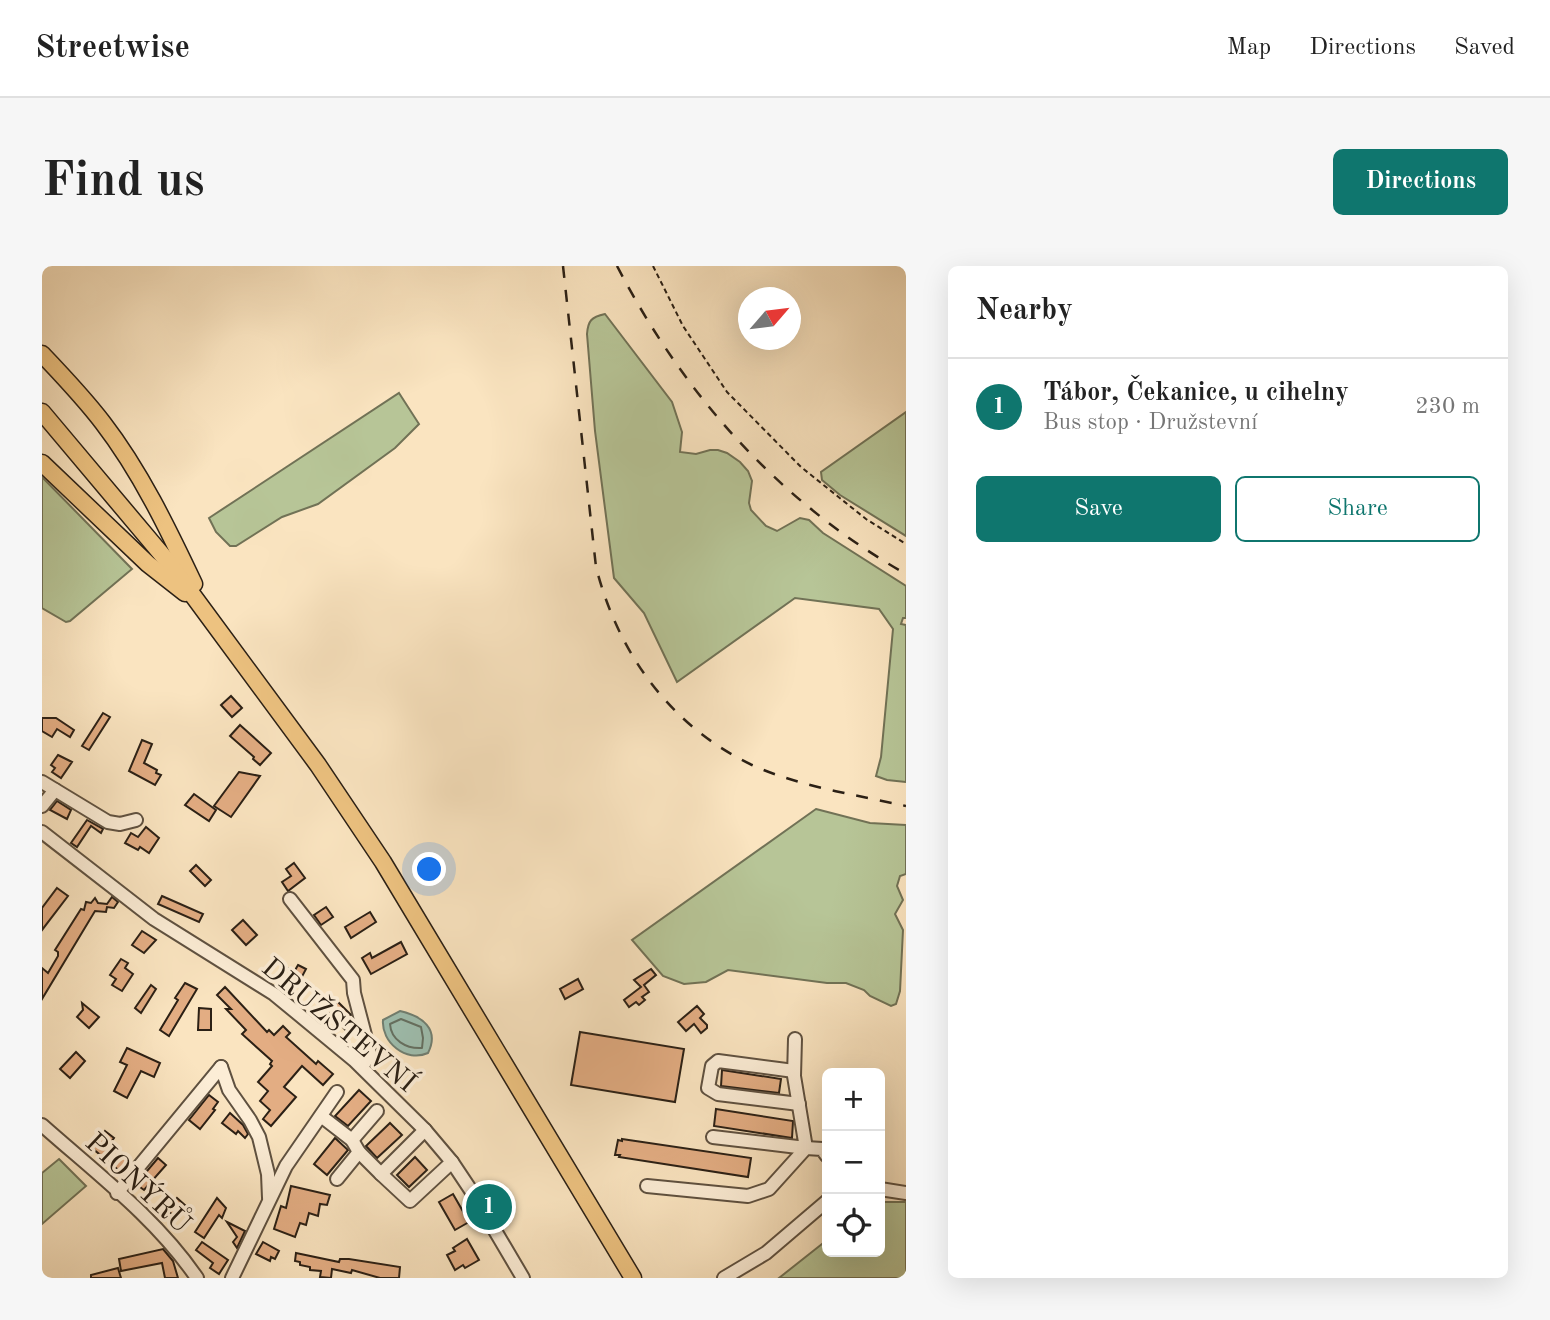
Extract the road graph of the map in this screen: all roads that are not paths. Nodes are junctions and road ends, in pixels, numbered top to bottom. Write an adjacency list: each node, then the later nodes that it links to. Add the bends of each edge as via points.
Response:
1 (42, 354): 4 (main road, via 97,415 131,463)
2 (42, 412): 4 (main road)
3 (42, 463): 4 (main road, via 148,564)
4 (206, 610): 37 (main road, via 383,862)
5 (42, 782): 6 (street)
6 (55, 790): 7 (street); 8 (street, via 108,822)
7 (42, 806)
8 (136, 820)
9 (42, 832): 12 (street, DRUŽSTEVNÍ, via 154,919 274,994)
10 (290, 899): 12 (street, via 353,980 370,1054)
11 (796, 1039): 13 (street)
12 (362, 1067): 19 (street, DRUŽSTEVNÍ)
13 (794, 1071): 15 (street); 15 (street, via 718,1061 712,1066 708,1088 718,1094)
14 (337, 1092): 17 (street)
15 (799, 1104): 22 (street)
16 (377, 1111): 21 (street)
17 (321, 1116): 21 (street); 32 (street, via 292,1156)
18 (42, 1125): 30 (street, PIONÝRŮ)
19 (425, 1130): 25 (street, DRUŽSTEVNÍ); 26 (street)
20 (713, 1137): 22 (street)
21 (352, 1140): 24 (street)
22 (806, 1148): 23 (street); 28 (street, via 769,1189 748,1196)
23 (822, 1150)
24 (359, 1152): 26 (street); 27 (street)
25 (452, 1162): 26 (street, via 410,1201); 36 (street, DRUŽSTEVNÍ)
26 (381, 1174)
27 (337, 1179)
28 (647, 1186)
29 (885, 1190): 31 (street)
30 (117, 1192): 32 (street, via 221,1067 229,1090 260,1137); 34 (street, PIONÝRŮ, via 166,1237)
31 (906, 1193)
32 (269, 1200): 35 (street)
33 (822, 1205): 38 (street, via 766,1253)
34 (197, 1278)
35 (232, 1278)
36 (523, 1278)
37 (633, 1278)
38 (724, 1278)

